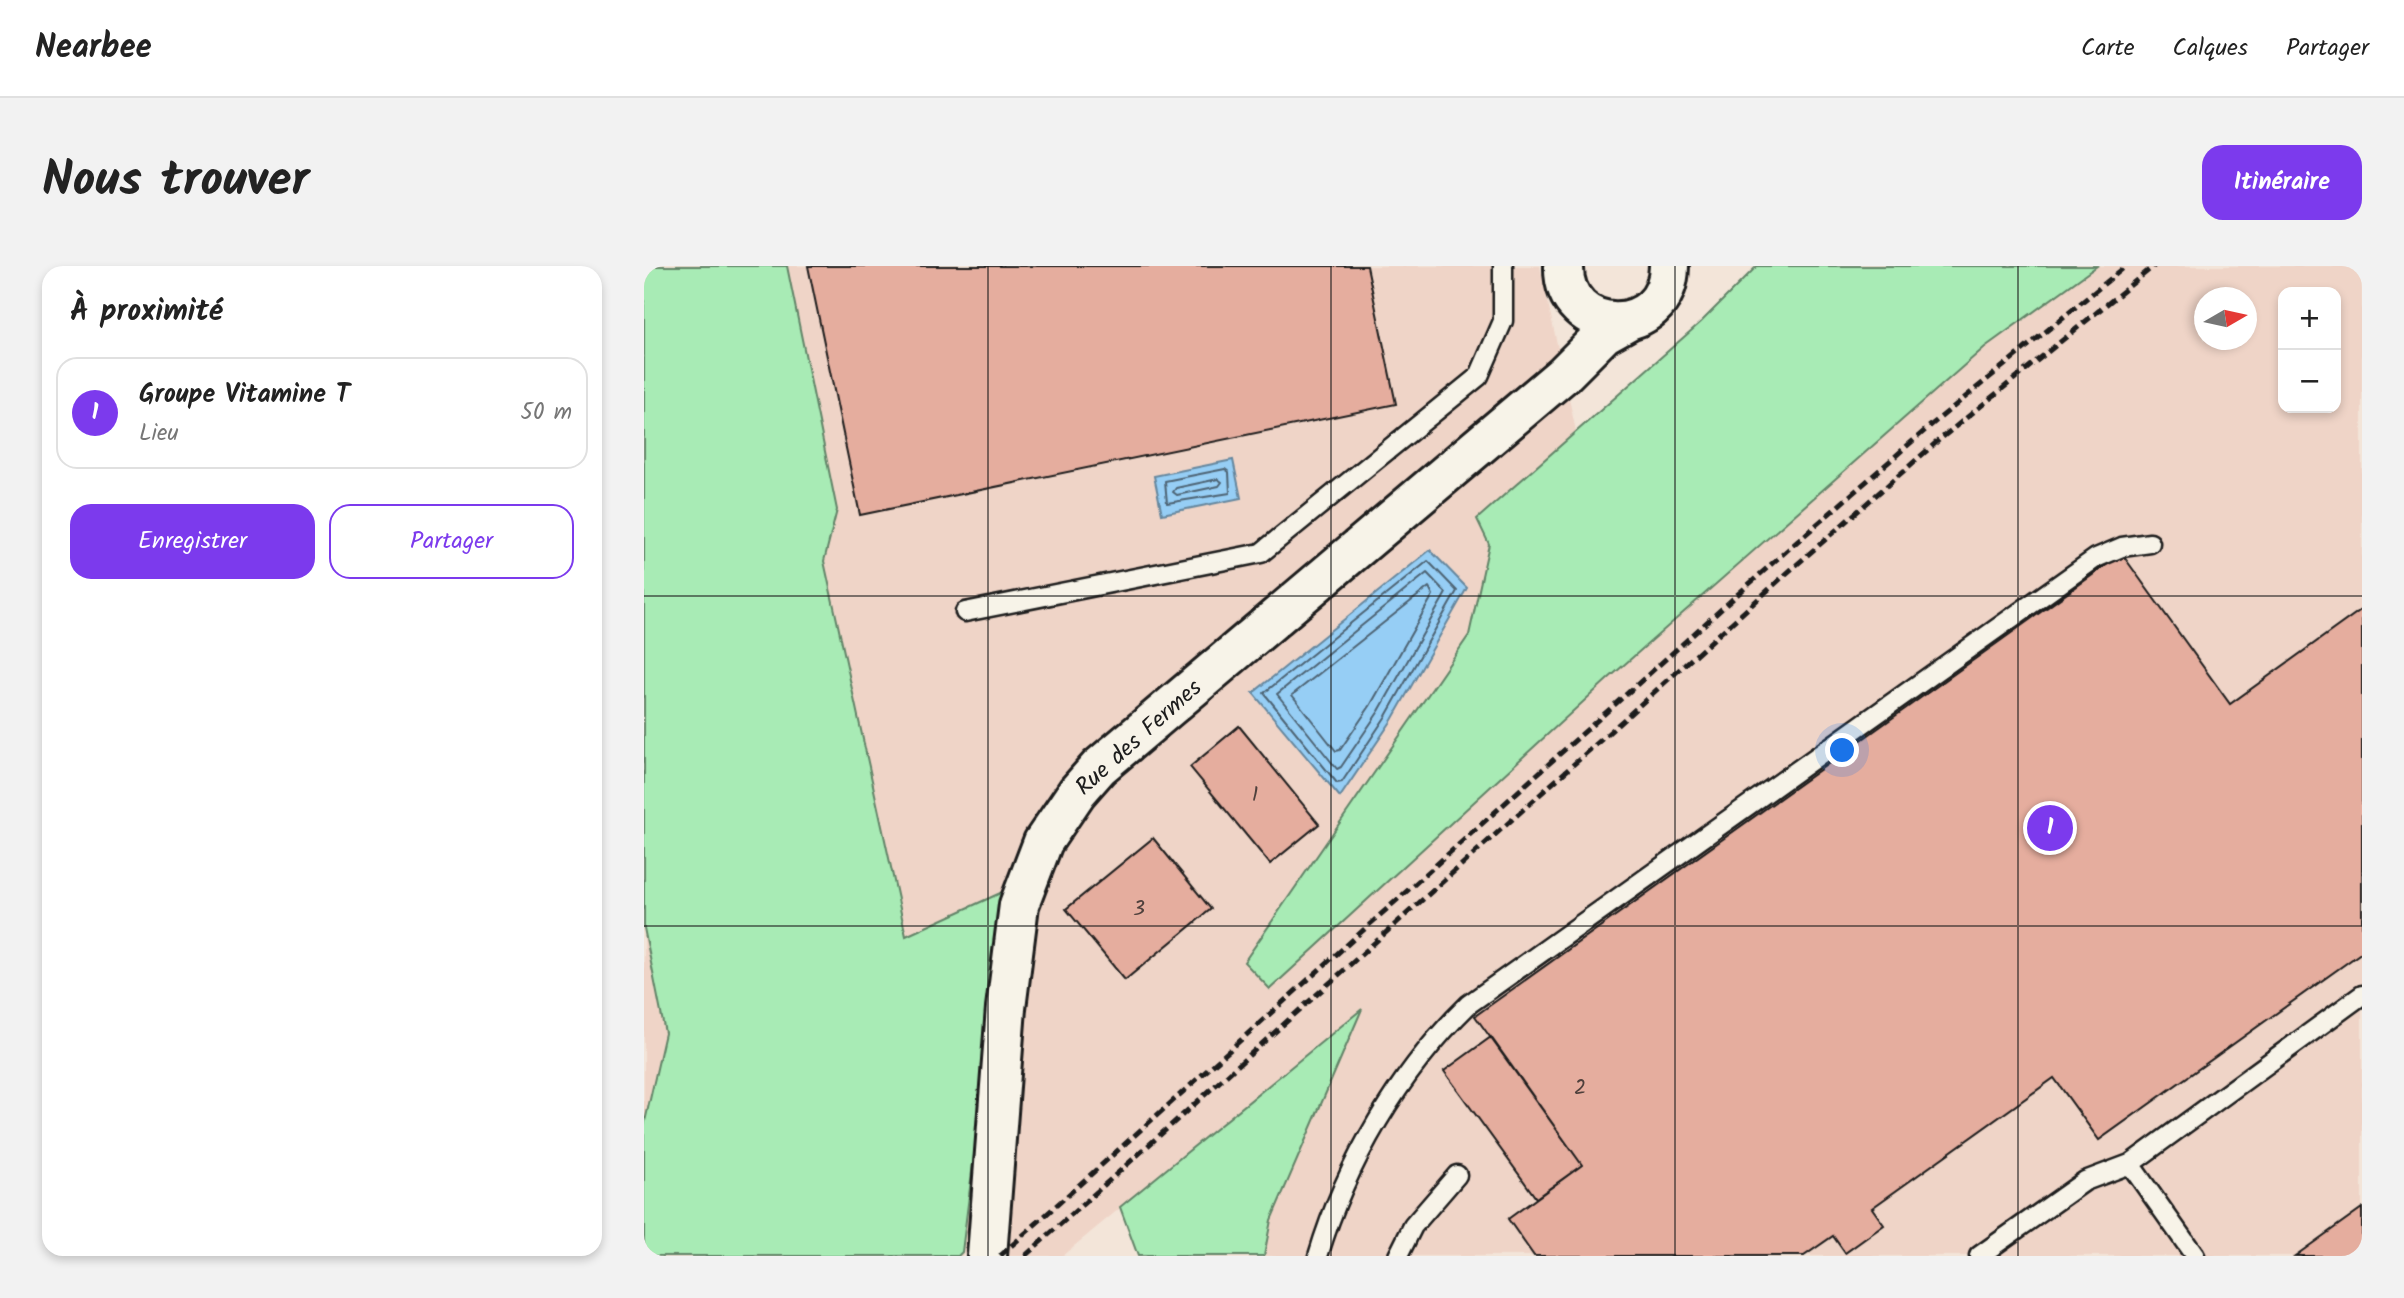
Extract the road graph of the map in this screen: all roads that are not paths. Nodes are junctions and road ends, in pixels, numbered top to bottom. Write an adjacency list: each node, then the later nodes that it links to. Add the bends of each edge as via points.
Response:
1 (1503, 266): 7 (lane, via 1503,321 1479,376 1261,553)
2 (1671, 273): 4 (street, Rue des Fermes, via 1652,308)
3 (1565, 276): 4 (street, via 1575,302 1587,313 1603,320); 5 (street, Rue des Fermes, via 1566,334 1551,374)
4 (1629, 320): 5 (street, Rue des Fermes, via 1604,334)
5 (1535, 399): 11 (street, Rue des Fermes, via 1099,767 1054,824 1026,883 1015,929)
6 (2150, 543): 12 (lane, via 2122,547 2096,558 1469,1004 1430,1046 1378,1119 1348,1175)
7 (965, 612)
8 (2362, 995): 9 (lane)
9 (2130, 1164): 14 (lane, via 2085,1181); 15 (lane)
10 (1457, 1175): 13 (lane, via 1413,1226)
11 (987, 1256)
12 (1318, 1256)
13 (1398, 1256)
14 (1979, 1256)
15 (2195, 1256)

